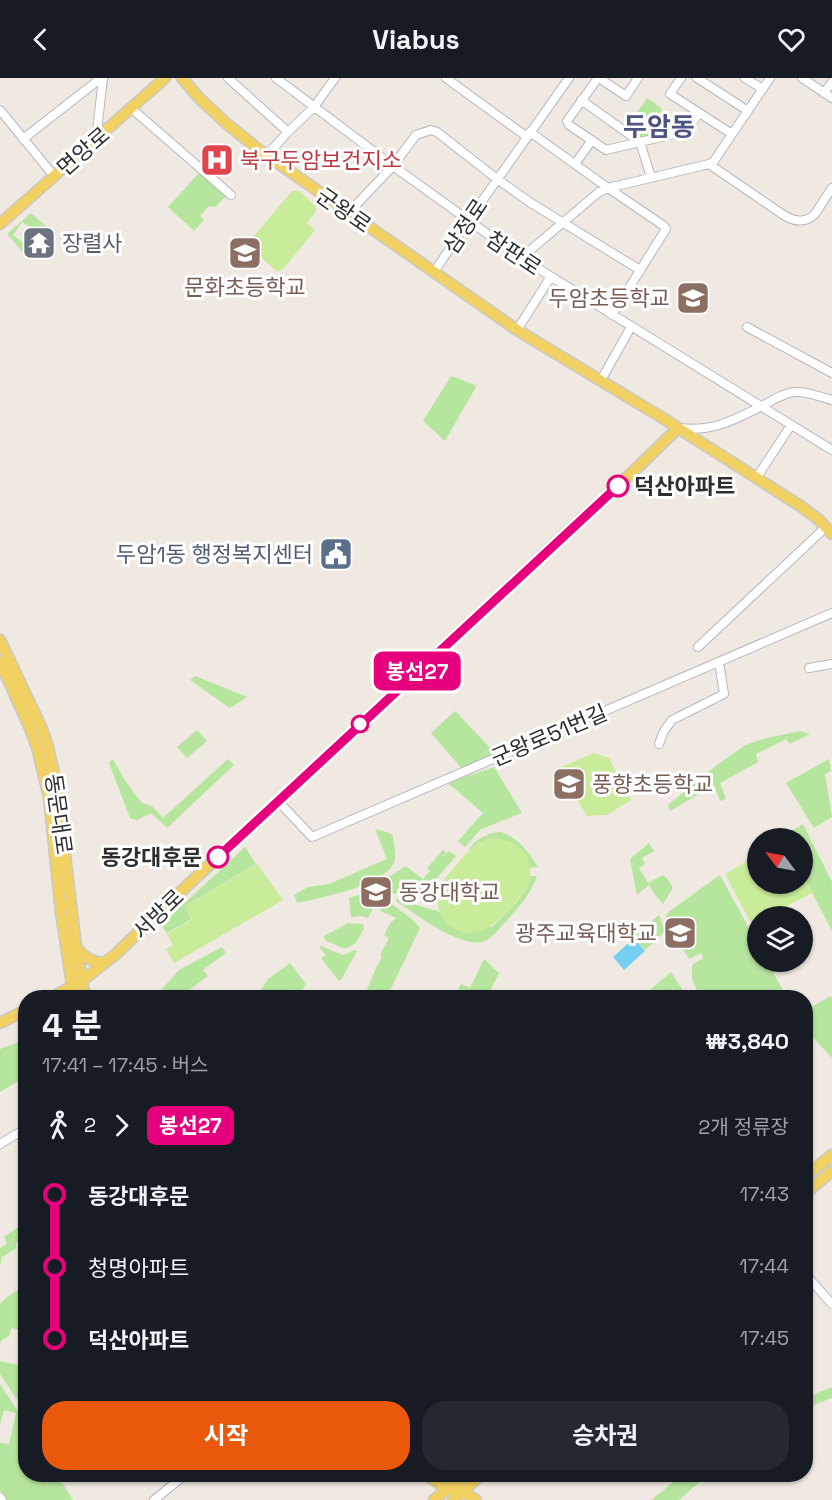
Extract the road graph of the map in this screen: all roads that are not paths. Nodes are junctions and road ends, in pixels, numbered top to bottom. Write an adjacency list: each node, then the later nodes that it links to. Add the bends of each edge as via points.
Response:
1 (102, 78): 28 (street); 29 (street)
2 (165, 78): 21 (main road, 면앙로)
3 (182, 78): 32 (main road, 군왕로, via 226,123)
4 (228, 78): 25 (street)
5 (276, 78): 20 (street, 참판로)
6 (335, 78): 20 (street)
7 (446, 78): 26 (street)
8 (569, 78): 26 (street, 삼정로)
9 (598, 78): 10 (street, via 626,96); 19 (street)
10 (638, 78)
11 (681, 78): 24 (street, via 670,94)
12 (697, 78): 23 (street)
13 (746, 78): 17 (street)
14 (770, 78): 17 (street)
15 (802, 78): 18 (street)
16 (832, 82): 18 (street)
17 (763, 89): 23 (street)
18 (828, 96)
19 (581, 100): 30 (street, via 567,122); 31 (street)
20 (314, 107): 25 (street); 35 (street, 참판로)
21 (131, 108): 29 (main road, 면앙로); 41 (street)
22 (0, 110): 28 (street)
23 (747, 111): 27 (street)
24 (699, 113): 27 (street); 31 (street, via 687,131)
25 (288, 132): 32 (street)
26 (529, 134): 33 (street); 38 (street, 삼정로)
27 (732, 134): 34 (street)
28 (23, 139): 36 (street)
29 (96, 139): 36 (main road, 면앙로)
30 (592, 140): 31 (street, via 606,150); 33 (street)
31 (640, 142): 37 (street)
32 (267, 155): 42 (main road, 군왕로)
33 (575, 164): 39 (street)
34 (709, 164): 37 (street); 40 (street, via 785,216 799,221 815,214)
35 (393, 166): 38 (street, 삼정로, via 416,135 431,130); 42 (street); 43 (street, 참판로)
36 (54, 176): 45 (main road, 면앙로)
37 (651, 177): 39 (street)
38 (497, 179): 43 (street, 삼정로); 44 (street, 삼정로)
39 (608, 188): 44 (street); 47 (street, via 666,229)
40 (832, 188)
41 (231, 195)
42 (350, 214): 48 (main road, 군왕로)
43 (468, 221): 46 (street, 참판로); 48 (street, 삼정로)
44 (562, 223): 46 (street); 47 (street, 삼정로)
45 (0, 224)
46 (521, 258): 49 (street, 참판로)
47 (640, 270): 50 (street)
48 (434, 272): 53 (main road, 군왕로)
49 (550, 278): 50 (street, 참판로); 53 (street)
50 (612, 315): 51 (street, 참판로)
51 (631, 327): 55 (street); 57 (street, 참판로)
52 (747, 327): 54 (street)
53 (516, 330): 55 (main road, 군왕로)
54 (832, 373)
55 (601, 380): 59 (main road, 군왕로)
56 (832, 400): 57 (street, via 795,392)
57 (762, 406): 58 (street, 참판로); 59 (street, via 721,426)
58 (791, 425): 60 (street, 참판로); 61 (street)
59 (678, 428): 61 (main road, 군왕로); 71 (main road, 서방로)
60 (832, 450)
61 (757, 477): 62 (main road, 군왕로)
62 (829, 530): 65 (street)
63 (832, 613): 67 (street, 군왕로51번길)
64 (0, 640): 72 (main road, 동문대로, via 48,747 57,788)
65 (698, 647)
66 (0, 662): 74 (main road, 동문대로, via 37,747 49,797 61,912)
67 (718, 662): 70 (street, via 724,694 672,720); 71 (street, 군왕로51번길, via 312,837)
68 (832, 664): 69 (street)
69 (809, 668)
70 (659, 744)
71 (278, 801): 73 (main road, 서방로)
72 (76, 947): 73 (main road, via 93,962); 74 (main road, 동문대로)
73 (105, 963): 74 (main road, 서방로)
74 (76, 988)
75 (18, 1014): 76 (main road)
76 (0, 1023)
77 (18, 1133): 78 (street)
78 (0, 1144)
79 (832, 1155): 80 (main road)
80 (813, 1170)
81 (832, 1171): 82 (main road)
82 (813, 1187)
83 (813, 1283): 84 (street)
84 (832, 1304)
85 (176, 1482): 90 (street)
86 (448, 1482): 91 (main road)
87 (453, 1482): 89 (main road)
88 (473, 1482): 89 (main road)
89 (463, 1491): 92 (main road); 93 (main road)
90 (154, 1500)
91 (434, 1500)
92 (453, 1500)
93 (476, 1500)

